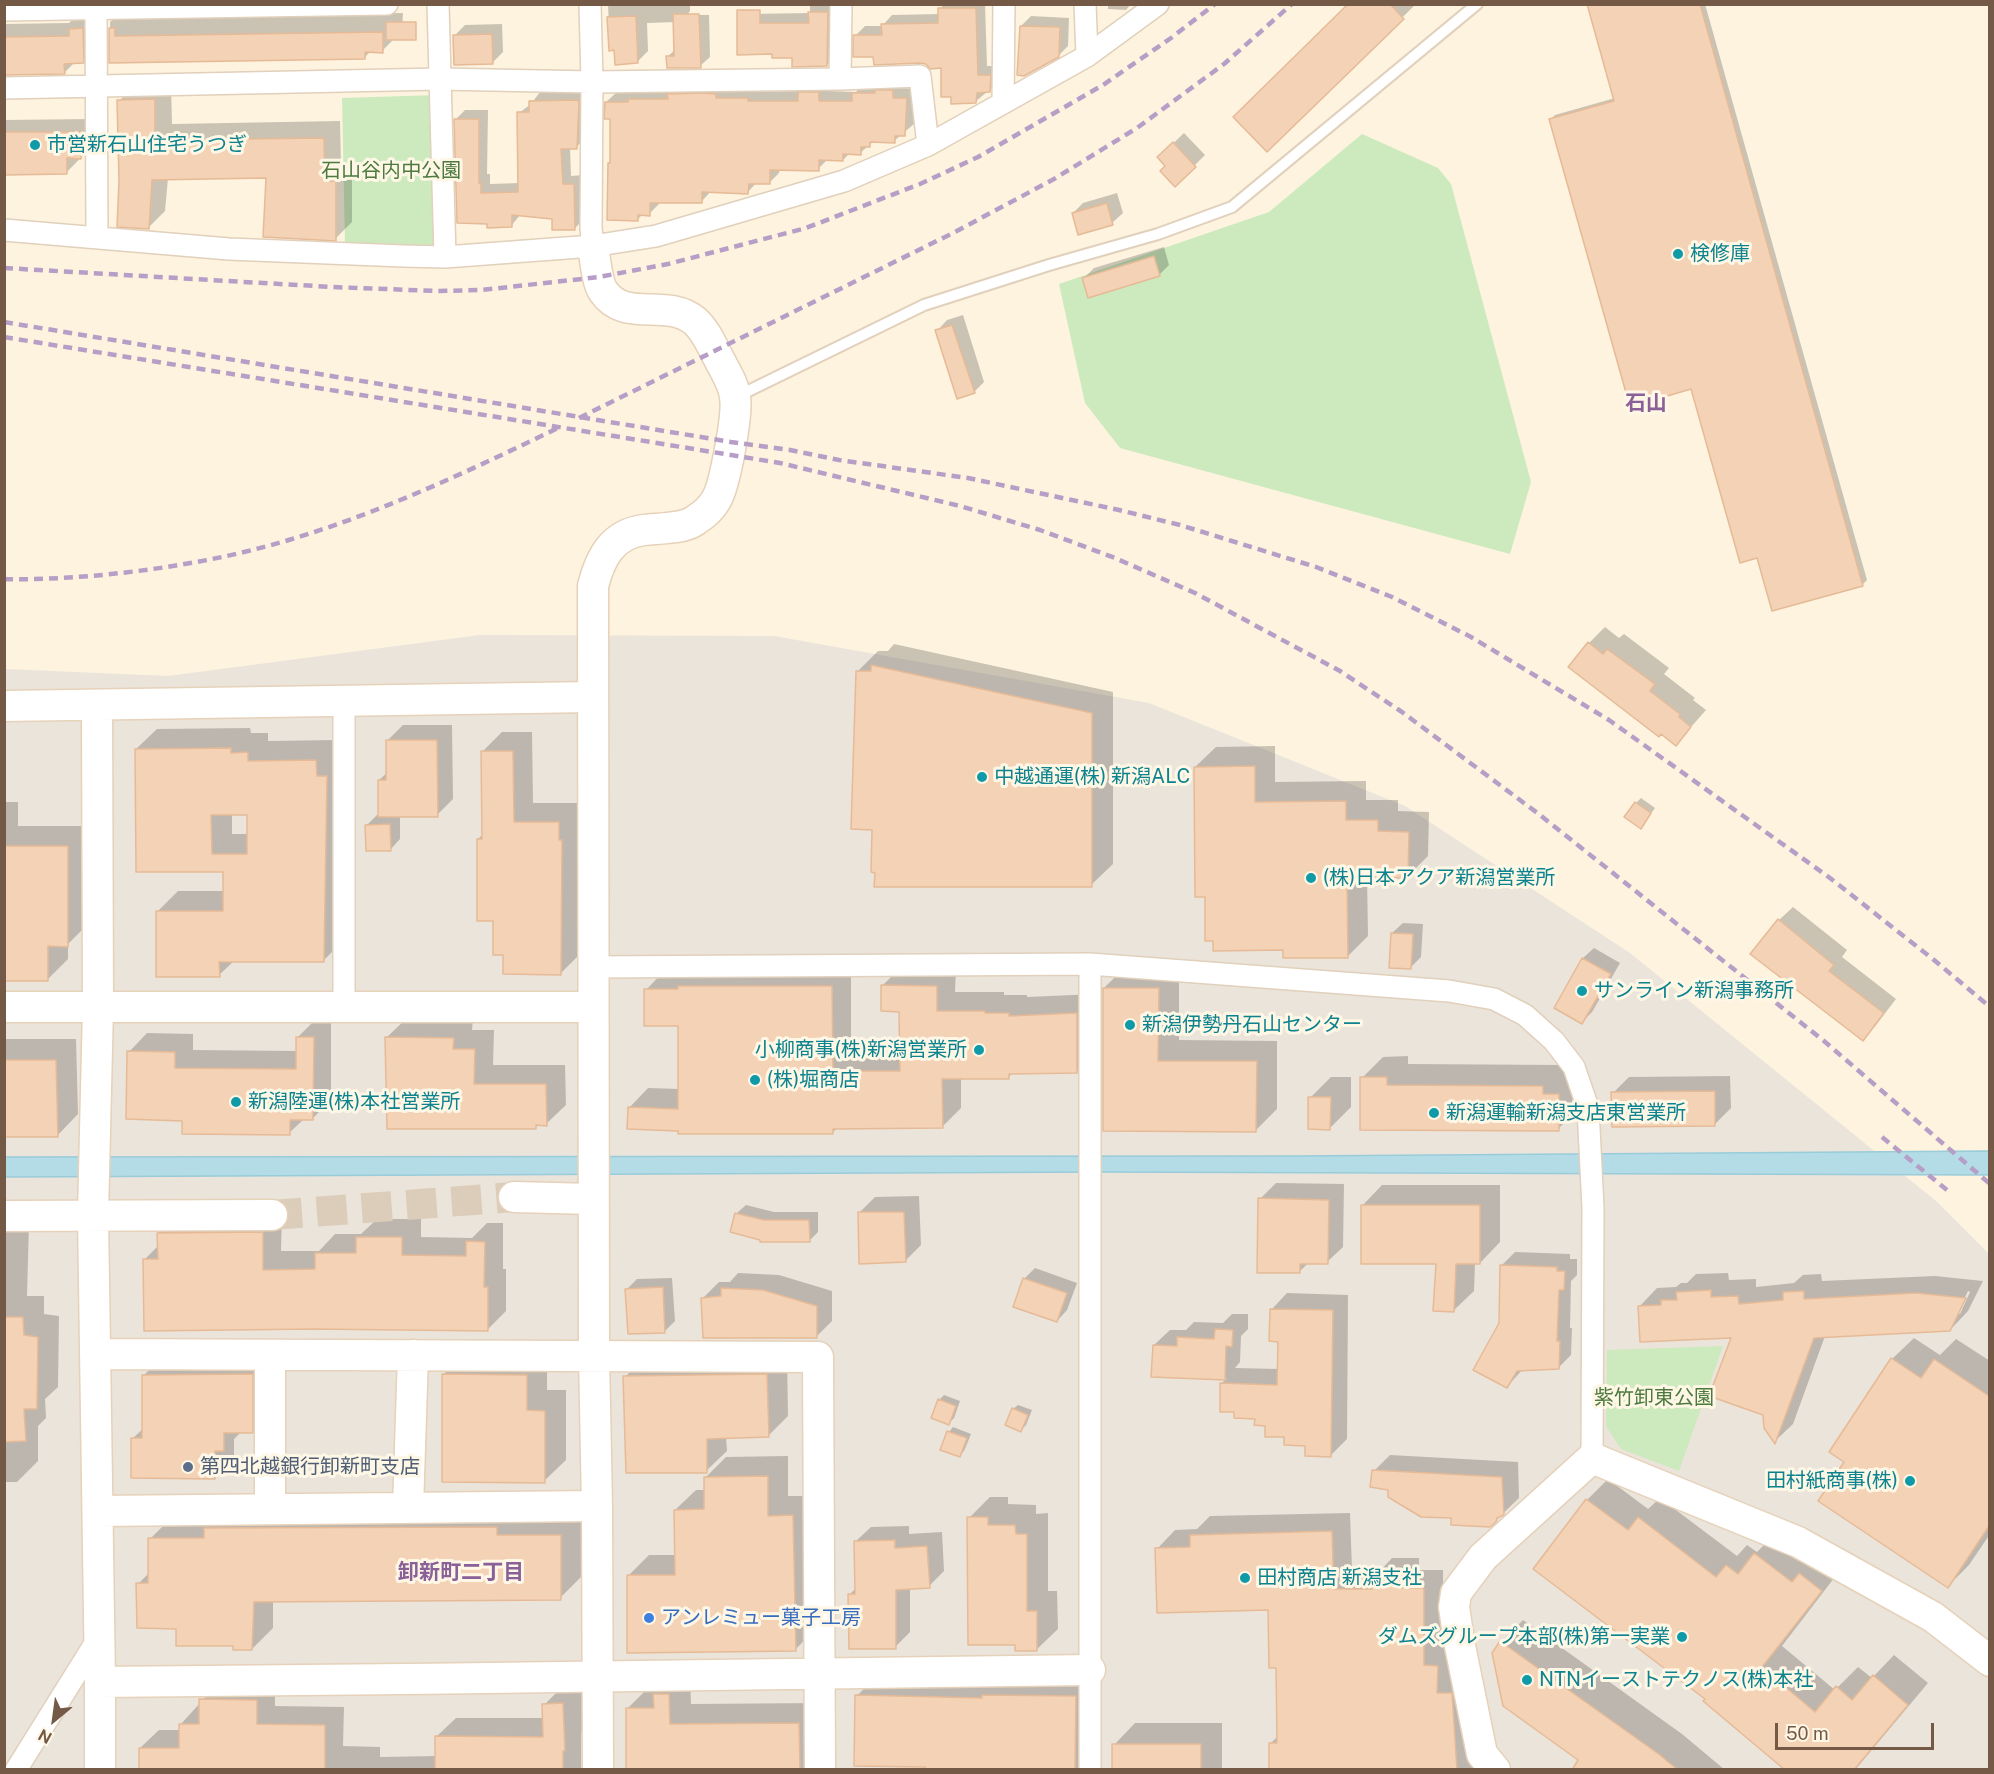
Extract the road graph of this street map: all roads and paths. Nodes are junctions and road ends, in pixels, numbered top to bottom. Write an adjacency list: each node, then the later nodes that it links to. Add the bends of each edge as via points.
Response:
1 (387, 4): 9 (street)
2 (438, 4): 12 (street)
3 (590, 4): 14 (street)
4 (840, 4): 13 (street)
5 (1005, 4): 17 (street)
6 (1085, 4): 11 (street)
7 (1158, 4): 11 (street)
8 (1477, 4): 23 (lane, via 1232,207 1158,234 924,305)
9 (96, 6): 10 (street); 15 (street)
10 (4, 10)
11 (1088, 56): 17 (street)
12 (440, 79): 14 (street); 15 (street); 22 (street)
13 (840, 79): 14 (street); 18 (street, via 920,76)
14 (592, 82): 21 (street)
15 (94, 87): 16 (street); 20 (street)
16 (4, 88)
17 (1003, 103): 18 (street)
18 (928, 145): 21 (street, via 844,181 656,236)
19 (4, 230): 20 (street)
20 (97, 238): 22 (street, via 229,249)
21 (593, 246): 22 (street); 23 (street, via 603,290 614,300 627,308 674,309 702,328)
22 (445, 257)
23 (736, 398): 24 (street, via 722,484 707,512 681,526 628,534 606,550 598,564 593,586)
24 (593, 698): 25 (street); 29 (street)
25 (344, 701): 26 (street); 30 (street)
26 (97, 705): 27 (street); 32 (street)
27 (4, 706)
28 (1090, 964): 29 (street); 43 (street, via 1449,991 1494,999 1525,1014 1554,1041 1574,1067 1588,1108 1593,1209); 50 (street)
29 (593, 967): 33 (street)
30 (344, 1006): 32 (street); 33 (street)
31 (4, 1007): 32 (street)
32 (98, 1007): 36 (street)
33 (593, 1007): 35 (street)
34 (514, 1197): 35 (street)
35 (593, 1199): 42 (street)
36 (93, 1215): 37 (street); 38 (street); 39 (street)
37 (272, 1215)
38 (4, 1216)
39 (95, 1354): 40 (street); 47 (street)
40 (270, 1355): 41 (street); 46 (street)
41 (413, 1355): 42 (street); 45 (street)
42 (594, 1355): 44 (street); 52 (street, via 818,1357)
43 (1592, 1458): 49 (street, via 1798,1542 1933,1617); 59 (street, via 1484,1557 1456,1593 1459,1641 1482,1754)
44 (597, 1506): 45 (street); 51 (street)
45 (408, 1508): 46 (street)
46 (270, 1509): 47 (street)
47 (98, 1511): 48 (street)
48 (100, 1636): 53 (street); 54 (street)
49 (1989, 1661)
50 (1090, 1670): 52 (street); 58 (street)
51 (596, 1676): 52 (street); 53 (street); 56 (street)
52 (819, 1676): 57 (street)
53 (100, 1682): 55 (street)
54 (16, 1770)
55 (100, 1770)
56 (598, 1770)
57 (820, 1770)
58 (1090, 1770)
59 (1495, 1770)

